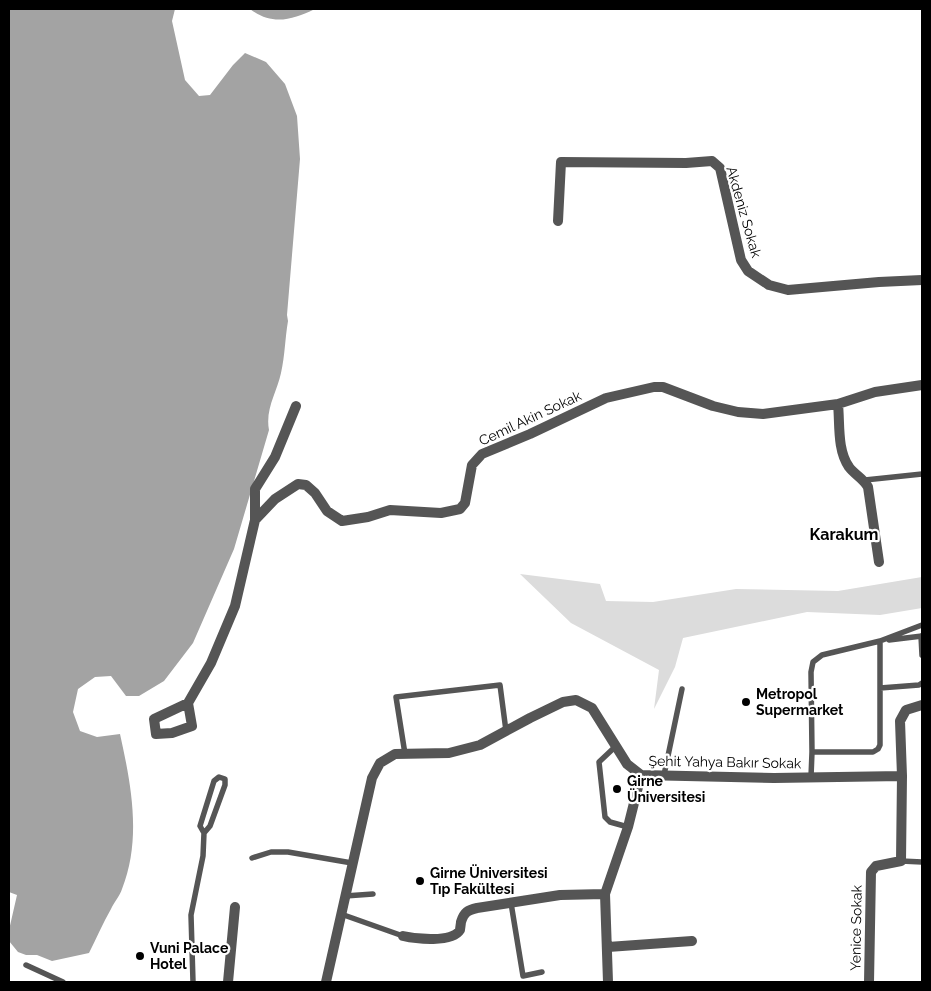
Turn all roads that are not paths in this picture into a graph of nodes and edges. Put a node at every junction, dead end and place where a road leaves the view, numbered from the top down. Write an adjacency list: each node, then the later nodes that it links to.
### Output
1 (558, 220): 2 (street, Akdeniz Sokak)
2 (922, 280)
3 (922, 385): 4 (street, Cemil Akin Sokak)
4 (838, 404): 7 (street); 8 (street, Cemil Akin Sokak)
5 (296, 406): 8 (street)
6 (922, 474): 7 (lane)
7 (865, 480): 9 (street)
8 (255, 520): 17 (street, Cemil Akin Sokak)
9 (879, 562)
10 (922, 625): 12 (lane)
11 (922, 636): 12 (lane); 13 (lane)
12 (880, 641): 15 (lane); 21 (lane)
13 (922, 655)
14 (922, 683): 15 (lane)
15 (880, 688): 21 (lane)
16 (682, 689): 24 (lane)
17 (188, 704)
18 (922, 705): 25 (street)
19 (506, 731): 20 (street, Şehit Yahya Bakır Sokak); 22 (street, Şehit Yahya Bakır Sokak); 22 (lane)
20 (616, 746): 23 (street, Şehit Yahya Bakır Sokak); 27 (lane)
21 (812, 752): 26 (lane)
22 (405, 754): 32 (street, Şehit Yahya Bakır Sokak)
23 (640, 775): 24 (street, Şehit Yahya Bakır Sokak); 27 (street)
24 (664, 775): 26 (street, Şehit Yahya Bakır Sokak)
25 (902, 776): 26 (street, Şehit Yahya Bakır Sokak); 30 (street)
26 (811, 777)
27 (628, 827): 34 (street)
28 (204, 833): 28 (lane); 45 (lane)
29 (252, 858): 32 (lane)
30 (901, 861): 31 (lane); 49 (street, Yenice Sokak)
31 (922, 862)
32 (352, 863): 35 (street, Şehit Yahya Bakır Sokak)
33 (373, 894): 35 (lane)
34 (605, 894): 36 (street); 41 (street)
35 (345, 896): 38 (street, Şehit Yahya Bakır Sokak)
36 (511, 903): 39 (street); 43 (lane)
37 (235, 907): 46 (street)
38 (341, 914): 39 (lane); 47 (street, Şehit Yahya Bakır Sokak)
39 (403, 936)
40 (692, 941): 41 (street)
41 (608, 947): 48 (street)
42 (26, 965): 44 (lane)
43 (542, 972)
44 (62, 982)
45 (193, 982)
46 (228, 982)
47 (326, 982)
48 (608, 982)
49 (869, 982)

